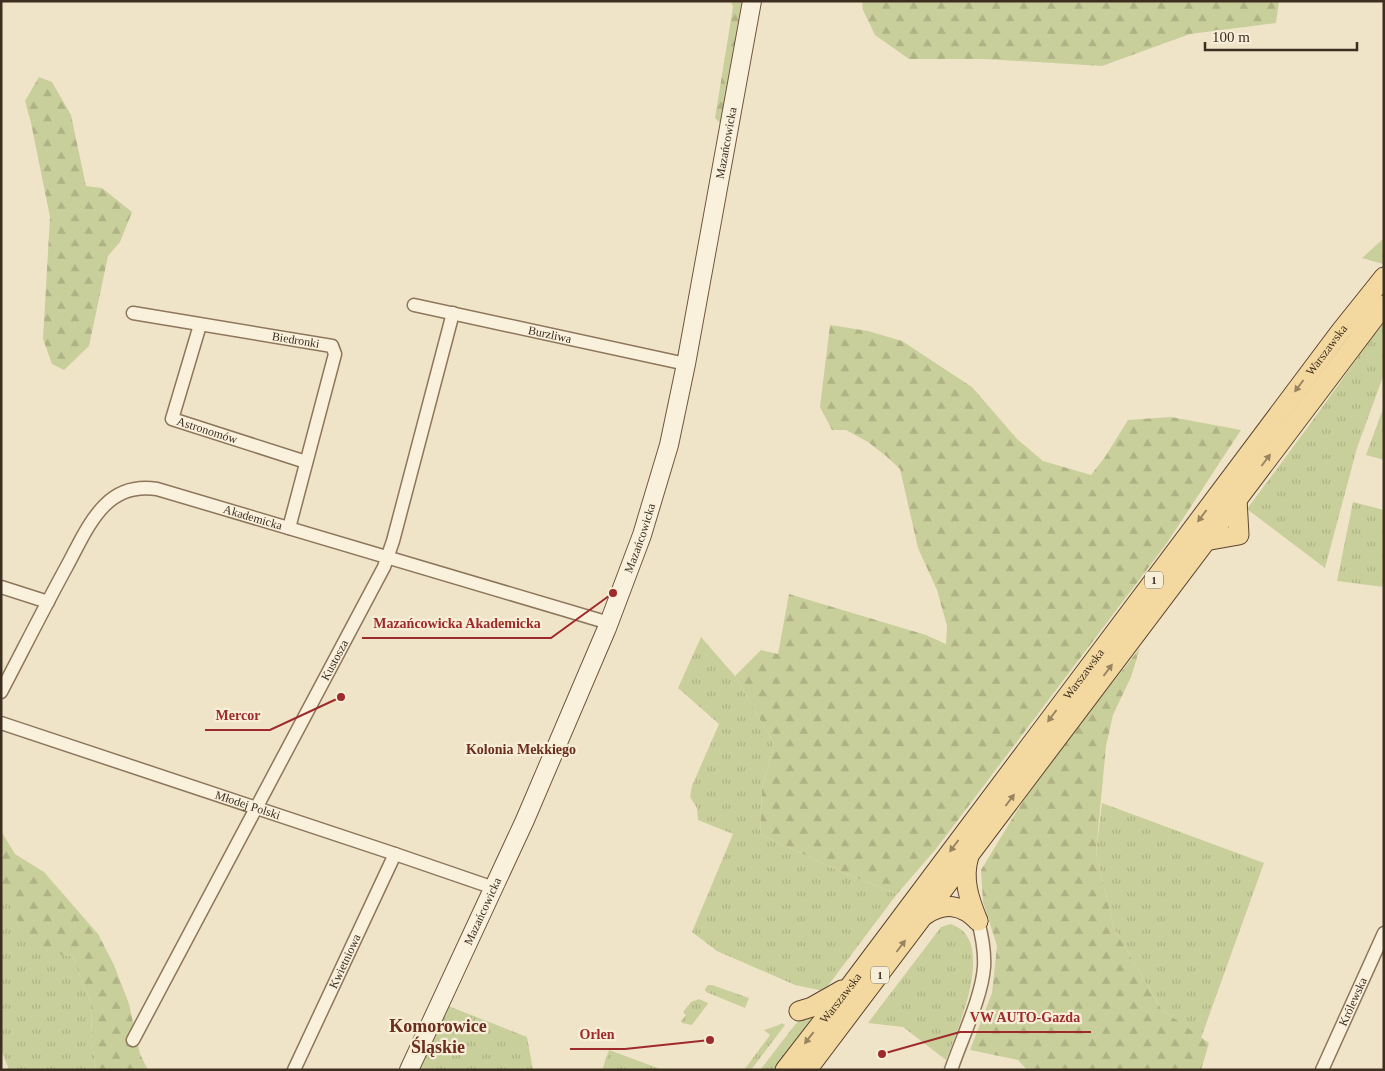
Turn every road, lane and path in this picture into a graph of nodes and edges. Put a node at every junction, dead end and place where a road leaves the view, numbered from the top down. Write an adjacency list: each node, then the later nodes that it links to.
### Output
1 (752, 1): 8 (street, Mazańcowicka)
2 (1384, 278): 24 (main road, Warszawska / 1, one-way to 24)
3 (1384, 305): 18 (main road, Warszawska / 1, one-way to 3)
4 (414, 306): 6 (street, Burzliwa)
5 (133, 313): 7 (street, Biedronki)
6 (453, 313): 8 (street, Burzliwa); 11 (street, Kustosza)
7 (200, 325): 9 (street, Astronomów); 9 (street, Biedronki)
8 (686, 364): 14 (street, Mazańcowicka)
9 (306, 462): 10 (street, Biedronki)
10 (289, 528): 11 (street, Akademicka); 13 (street, Akademicka)
11 (388, 556): 14 (street, Akademicka); 17 (street, Kustosza)
12 (1, 587): 13 (street)
13 (48, 602): 15 (street, Akademicka)
14 (609, 623): 20 (street, Mazańcowicka)
15 (1, 692)
16 (1, 723): 17 (street, Młodej Polski)
17 (256, 808): 19 (street, Młodej Polski); 26 (street, Kustosza)
18 (971, 853): 21 (main road); 22 (main road, Warszawska / 1)
19 (395, 854): 20 (street, Młodej Polski); 27 (street, Kwietniowa)
20 (494, 888): 28 (street, Mazańcowicka)
21 (978, 921): 22 (main road); 31 (street)
22 (919, 922): 30 (main road, Warszawska / 1, one-way to 22)
23 (1384, 933): 32 (street, Królewska)
24 (850, 986): 25 (main road); 29 (main road, Warszawska / 1, one-way to 29)
25 (799, 1011)
26 (133, 1040)
27 (294, 1070)
28 (409, 1070)
29 (785, 1070)
30 (807, 1070)
31 (951, 1070)
32 (1322, 1070)

